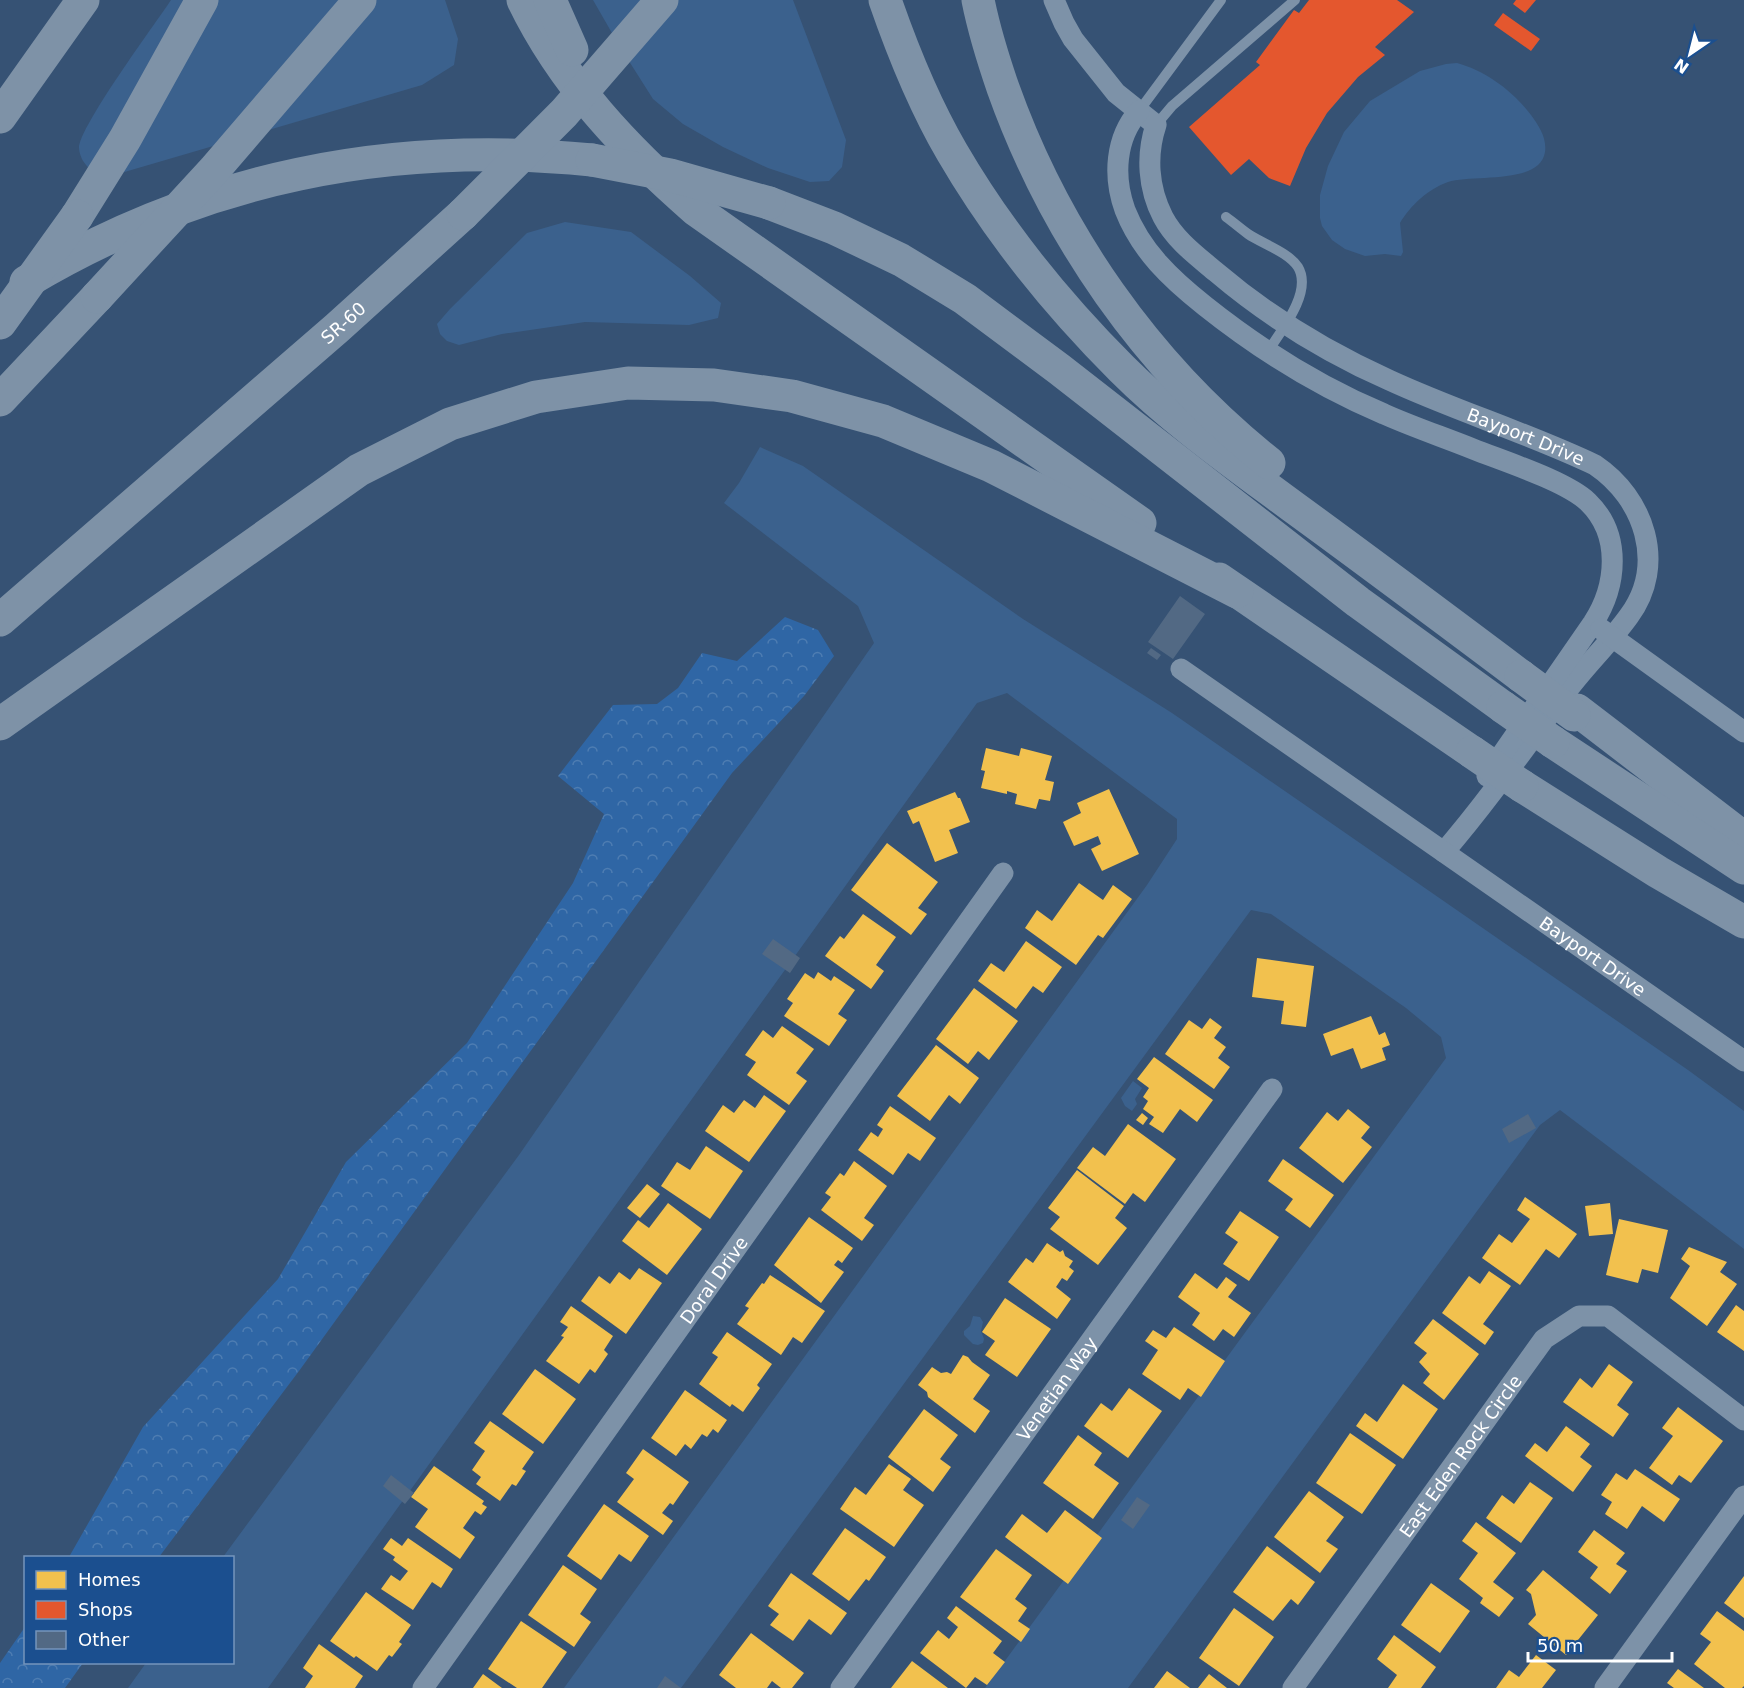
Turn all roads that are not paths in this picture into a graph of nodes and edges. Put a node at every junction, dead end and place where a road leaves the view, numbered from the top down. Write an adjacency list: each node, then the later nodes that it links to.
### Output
1 (83, 0): 13 (highway)
2 (202, 0): 18 (highway, bridge)
3 (360, 0): 21 (highway, bridge)
4 (523, 0): 15 (highway)
5 (550, 0): 15 (highway)
6 (662, 0): 23 (highway, SR-60 / SR-60, bridge)
7 (885, 0): 27 (highway)
8 (978, 0): 27 (highway)
9 (1054, 0): 12 (street)
10 (1221, 0): 12 (lane)
11 (1295, 0): 14 (lane)
12 (1138, 111): 14 (street); 20 (street, Bayport Drive)
13 (0, 117)
14 (1156, 124): 19 (street, Bayport Drive)
15 (624, 143): 22 (highway)
16 (1226, 217): 19 (lane)
17 (0, 299): 32 (highway, bridge)
18 (0, 323)
19 (1286, 325): 20 (lane); 25 (street, Bayport Drive)
20 (1268, 351): 24 (street, Bayport Drive)
21 (0, 400)
22 (1237, 592): 28 (highway); 34 (highway, bridge)
23 (0, 620)
24 (1593, 623): 25 (street); 31 (street, Bayport Drive)
25 (1612, 637): 29 (street); 31 (street, Bayport Drive)
26 (1181, 669): 31 (street)
27 (1524, 673): 30 (highway, bridge)
28 (0, 724)
29 (1744, 732)
30 (1744, 838)
31 (1444, 852): 35 (street, Bayport Drive)
32 (1744, 868)
33 (1003, 873): 39 (street, Doral Drive)
34 (1744, 922)
35 (1744, 1061)
36 (1272, 1089): 40 (street, Venetian Way)
37 (1744, 1420): 41 (street, East Eden Rock Circle)
38 (1744, 1496): 42 (street)
39 (423, 1688)
40 (841, 1688)
41 (1293, 1688)
42 (1605, 1688)

